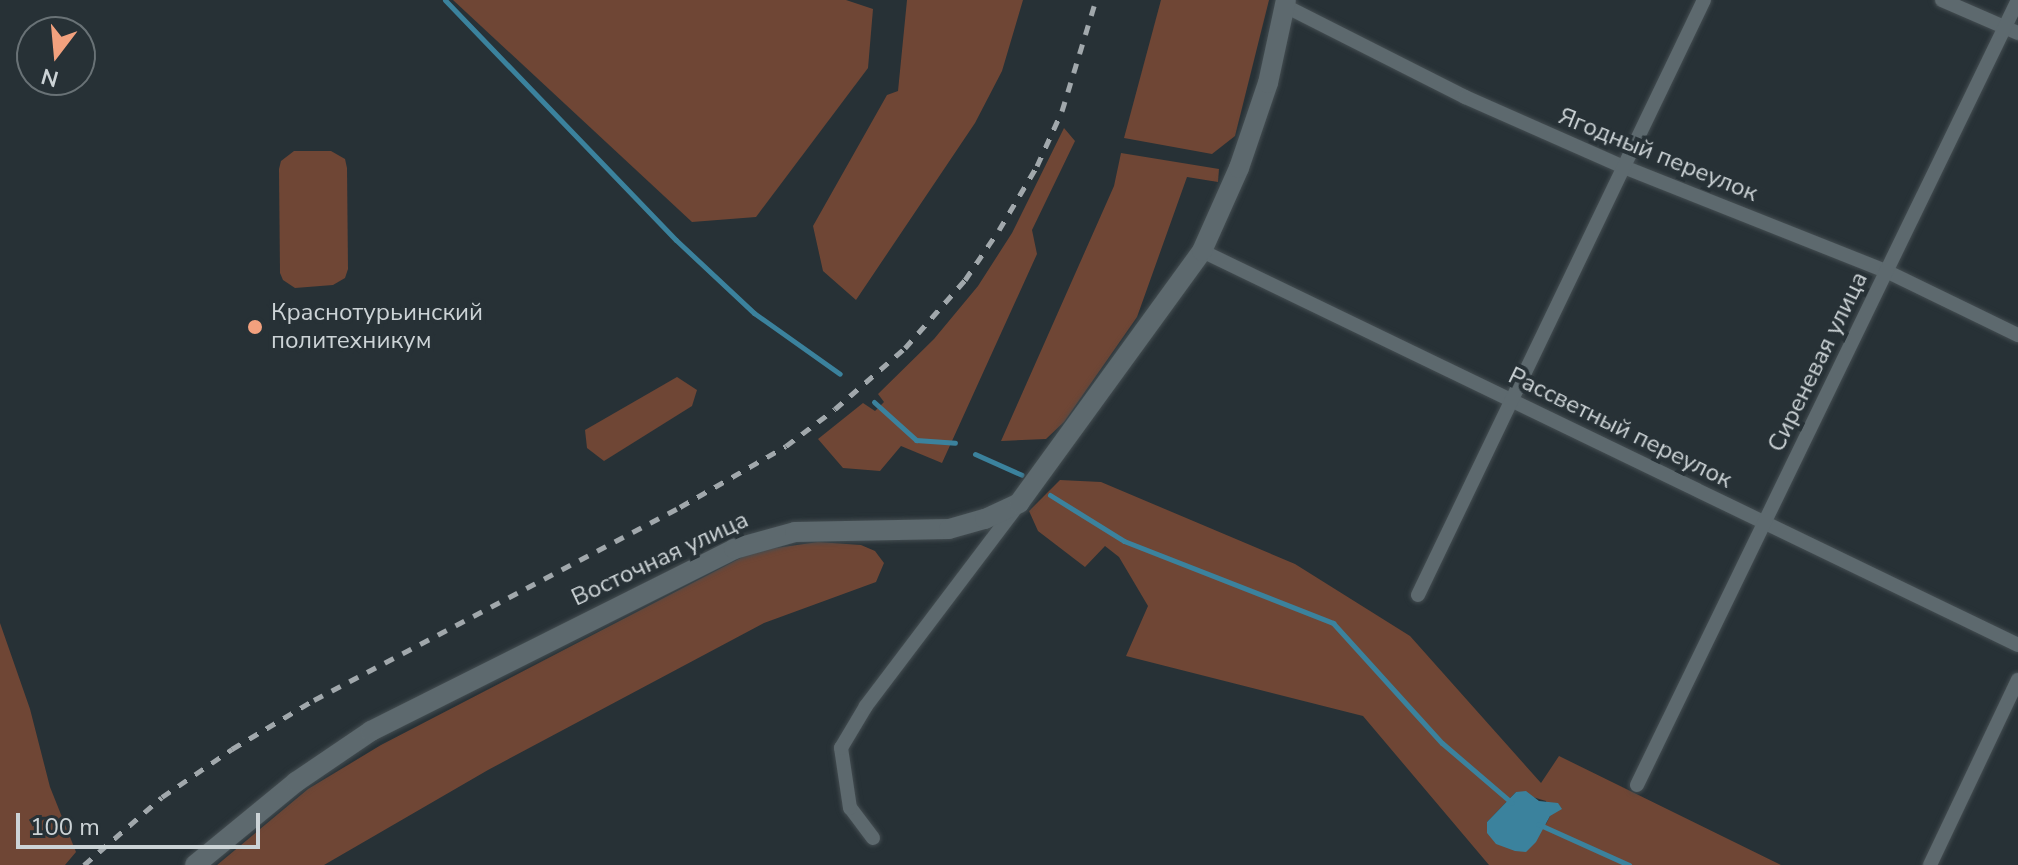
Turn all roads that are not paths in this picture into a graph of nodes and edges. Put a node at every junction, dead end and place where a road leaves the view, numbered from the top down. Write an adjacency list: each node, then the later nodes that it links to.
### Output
1 (1704, 0): 6 (street)
2 (1942, 0): 5 (street)
3 (2018, 0): 5 (street, Сиреневая улица)
4 (1286, 3): 6 (street, Ягодный переулок); 7 (street, Восточная улица)
5 (2011, 30): 8 (street, Сиреневая улица)
6 (1624, 167): 8 (street, Ягодный переулок); 10 (street)
7 (1202, 251): 10 (street, Рассветный переулок); 11 (street, Восточная улица)
8 (1886, 271): 9 (street, Ягодный переулок); 12 (street, Сиреневая улица)
9 (2018, 335)
10 (1511, 400): 12 (street, Рассветный переулок); 13 (street)
11 (1019, 503): 17 (street); 18 (street, Восточная улица)
12 (1764, 522): 14 (street, Рассветный переулок); 16 (street, Сиреневая улица)
13 (1418, 595)
14 (2018, 645)
15 (2018, 680): 19 (street)
16 (1637, 785)
17 (873, 838)
18 (195, 865)
19 (1930, 865)

